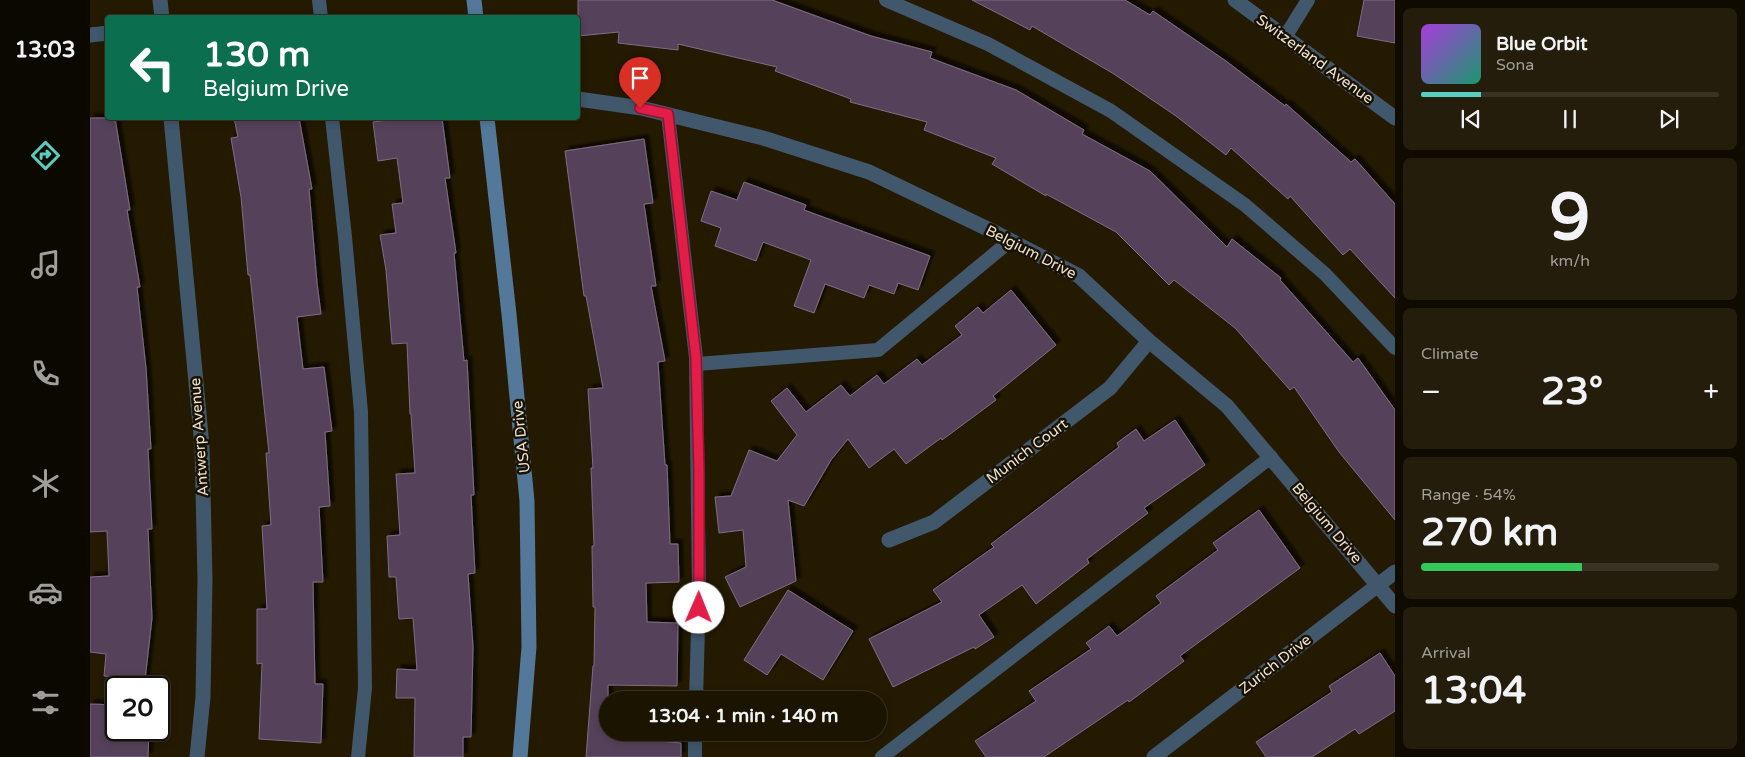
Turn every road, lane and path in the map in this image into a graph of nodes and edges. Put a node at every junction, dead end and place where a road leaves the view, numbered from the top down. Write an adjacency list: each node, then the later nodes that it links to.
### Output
1 (160, 0): 7 (street)
2 (319, 0): 8 (lane)
3 (474, 0): 9 (street)
4 (886, 0): 21 (lane)
5 (1235, 0): 12 (street, Switzerland Avenue)
6 (1308, 0): 12 (lane)
7 (162, 15)
8 (321, 15)
9 (476, 15)
10 (105, 33): 11 (street)
11 (90, 35)
12 (1286, 36): 15 (street, Switzerland Avenue)
13 (580, 99): 14 (street, Belgium Drive)
14 (668, 114): 19 (street, Belgium Drive); 22 (lane)
15 (1395, 118)
16 (171, 120): 30 (street, Antwerp Avenue)
17 (332, 120): 31 (lane)
18 (487, 120): 32 (street, USA Drive)
19 (1010, 241): 20 (street, Belgium Drive); 22 (lane)
20 (1149, 341): 23 (street, Belgium Drive); 24 (street, Munich Court)
21 (1395, 348)
22 (696, 364): 28 (lane)
23 (1271, 457): 26 (street, Belgium Drive); 34 (lane)
24 (889, 540)
25 (1395, 572): 26 (street, Zurich Drive)
26 (1379, 584): 27 (street, Belgium Drive); 35 (street, Zurich Drive)
27 (1395, 606)
28 (696, 691)
29 (695, 741): 33 (lane)
30 (197, 757)
31 (358, 757)
32 (520, 757)
33 (694, 757)
34 (882, 757)
35 (1154, 757)

